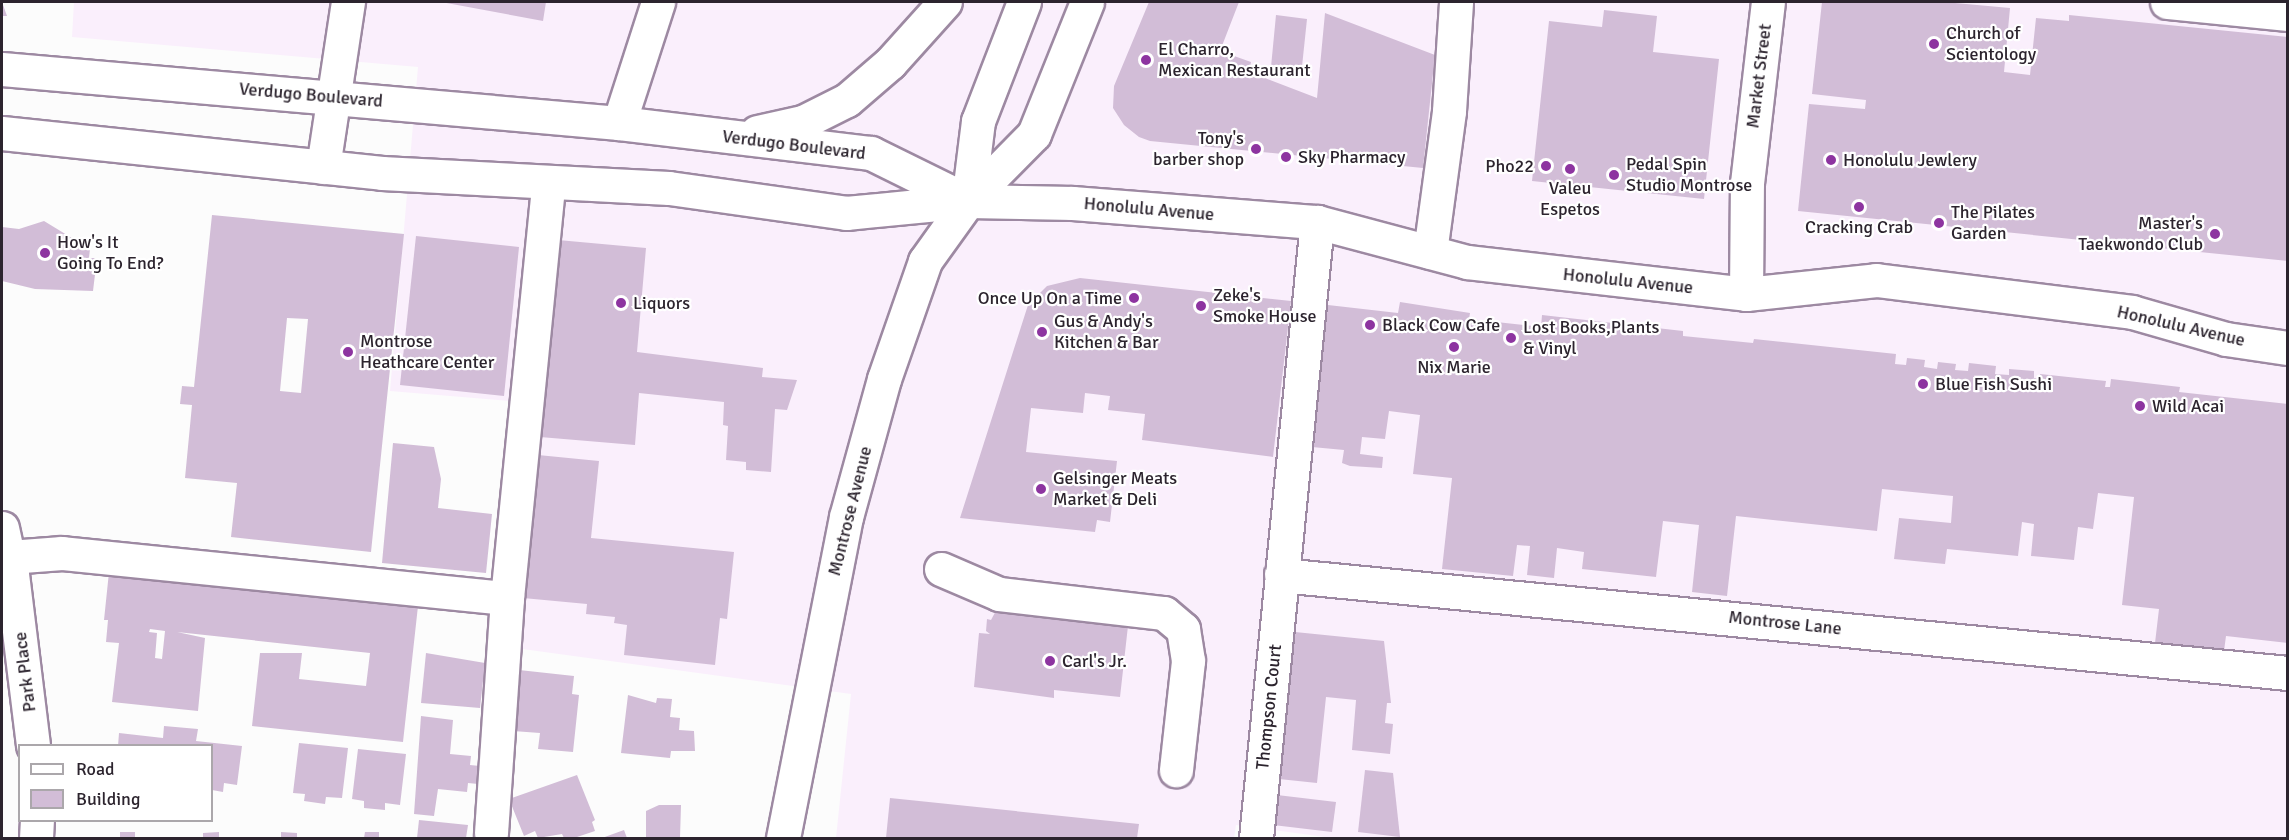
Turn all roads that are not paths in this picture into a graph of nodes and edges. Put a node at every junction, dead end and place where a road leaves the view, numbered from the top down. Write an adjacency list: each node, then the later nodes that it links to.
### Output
1 (348, 2): 11 (street)
2 (658, 2): 12 (street)
3 (945, 2): 14 (street)
4 (1023, 2): 17 (street)
5 (1087, 2): 17 (street, Montrose Avenue)
6 (1456, 2): 19 (street)
7 (1768, 2): 20 (street, Market Street)
8 (2167, 2): 9 (street)
9 (2288, 14)
10 (2, 69): 11 (street, Verdugo Boulevard)
11 (333, 97): 12 (street, Verdugo Boulevard); 15 (street)
12 (619, 123): 14 (street, Verdugo Boulevard)
13 (2, 133): 15 (street)
14 (732, 137): 17 (street, Verdugo Boulevard)
15 (323, 167): 16 (street)
16 (548, 184): 17 (street); 25 (street)
17 (968, 201): 18 (street, Honolulu Avenue); 32 (street, Montrose Avenue)
18 (1317, 222): 19 (street, Honolulu Avenue); 24 (street, Thompson Court)
19 (1431, 252): 20 (street, Honolulu Avenue)
20 (1746, 294): 21 (street, Honolulu Avenue)
21 (2288, 348)
22 (5, 542): 25 (street); 27 (street, Park Place)
23 (941, 568): 28 (street)
24 (1281, 575): 26 (street, Montrose Lane); 33 (street, Thompson Court)
25 (507, 598): 30 (street)
26 (2288, 673)
27 (33, 744)
28 (1176, 770)
29 (37, 822): 31 (street)
30 (490, 833)
31 (36, 838)
32 (783, 838)
33 (1256, 838)

